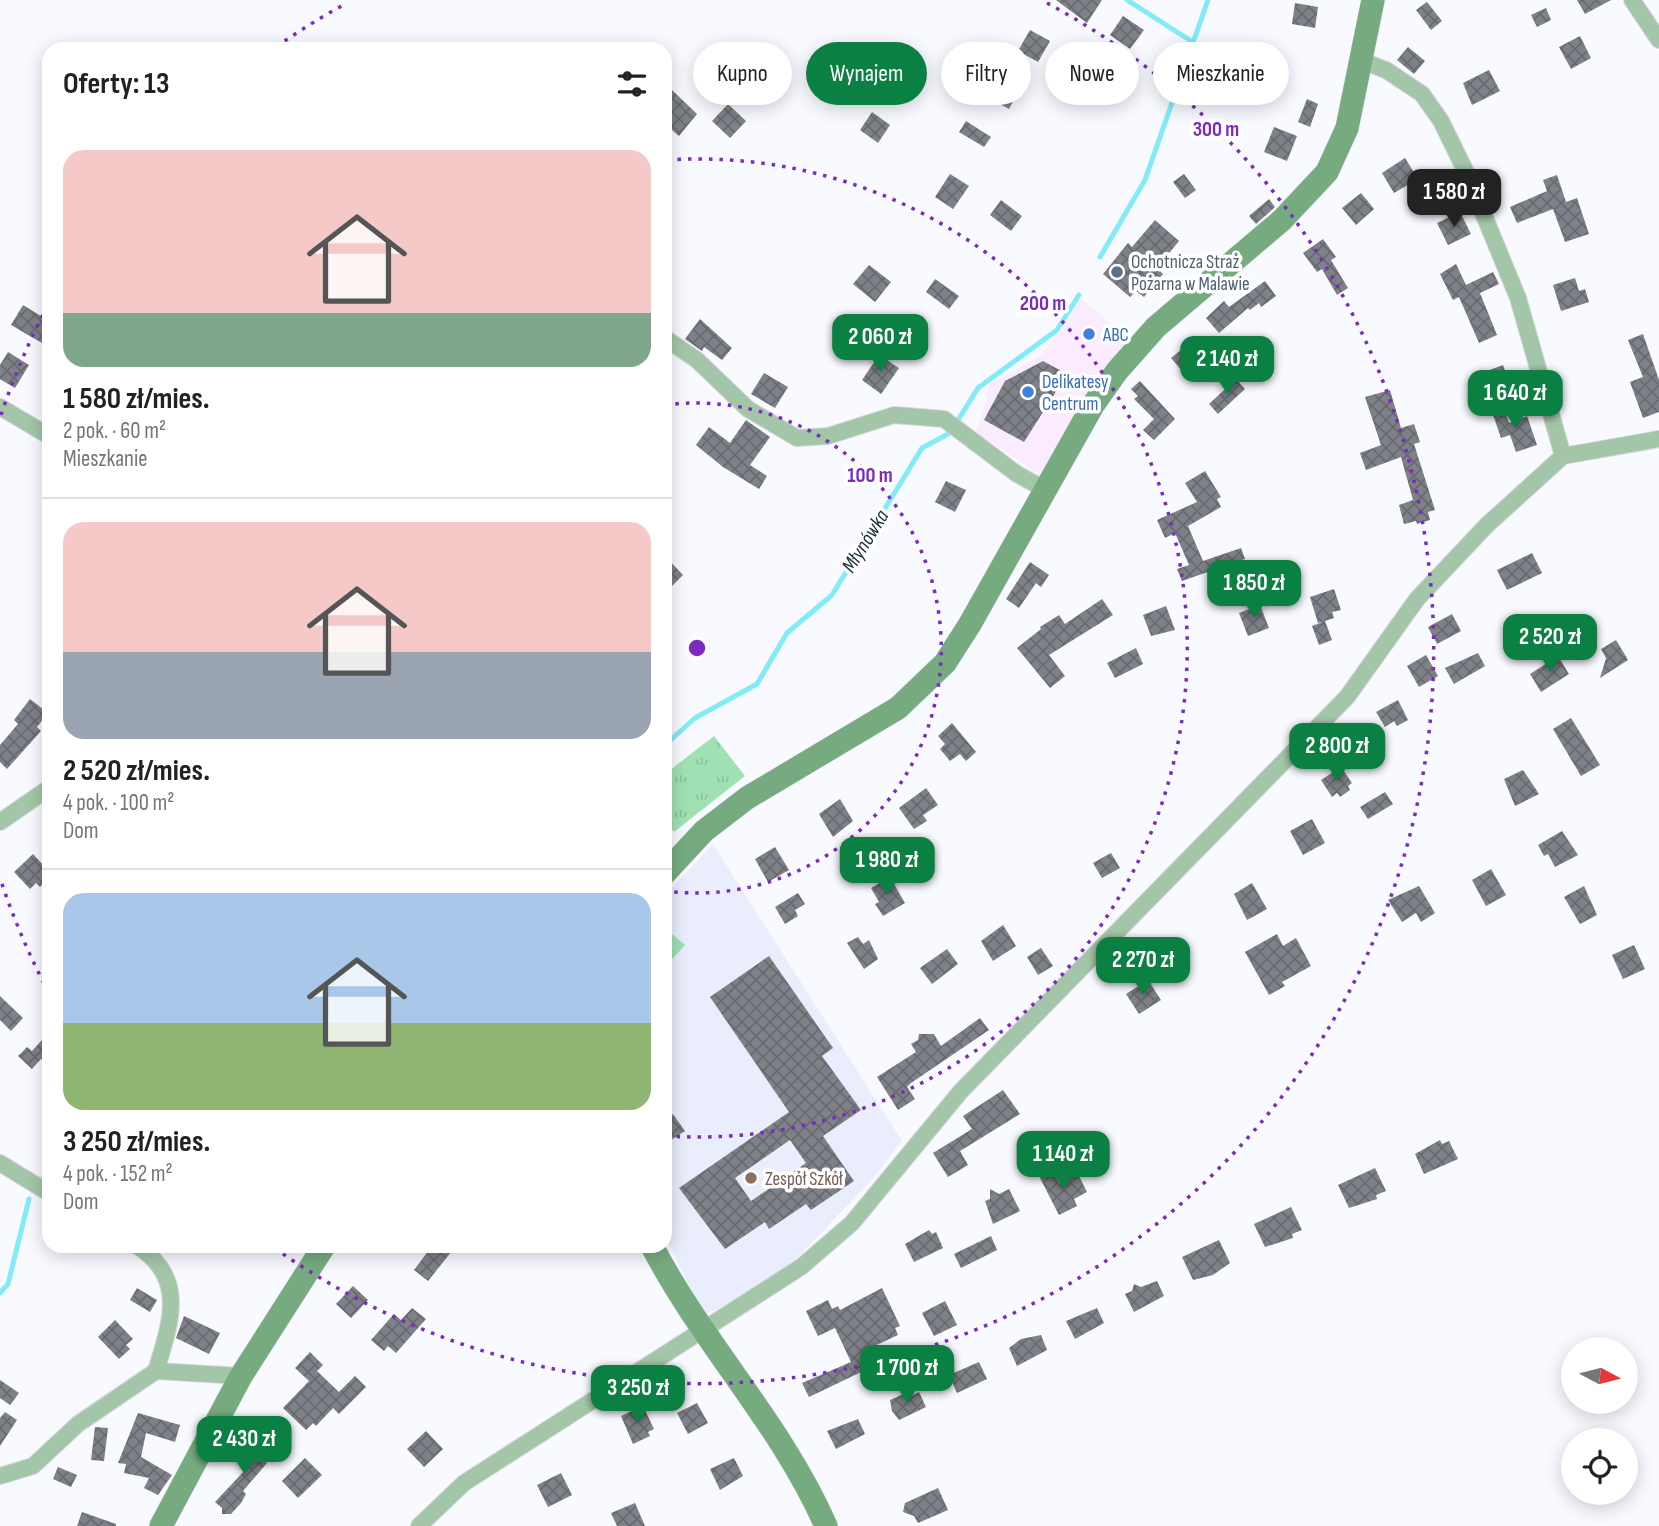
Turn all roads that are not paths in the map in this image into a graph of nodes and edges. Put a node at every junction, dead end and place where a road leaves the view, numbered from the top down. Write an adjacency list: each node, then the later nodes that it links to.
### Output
1 (1373, 0): 4 (street)
2 (1632, 0): 3 (street)
3 (1659, 40)
4 (1362, 61): 9 (street); 10 (street)
5 (672, 343): 10 (street)
6 (0, 407): 7 (street)
7 (42, 432)
8 (1659, 439): 9 (street)
9 (1563, 456): 19 (street)
10 (1046, 490): 13 (street)
11 (42, 793): 12 (street)
12 (0, 822)
13 (672, 865)
14 (0, 1163): 15 (street)
15 (42, 1189)
16 (148, 1253): 20 (street)
17 (320, 1253): 21 (street)
18 (656, 1253): 19 (street)
19 (702, 1329): 24 (street); 25 (street)
20 (156, 1371): 21 (street); 22 (street)
21 (241, 1376): 23 (street)
22 (0, 1476)
23 (161, 1526)
24 (419, 1526)
25 (826, 1526)

